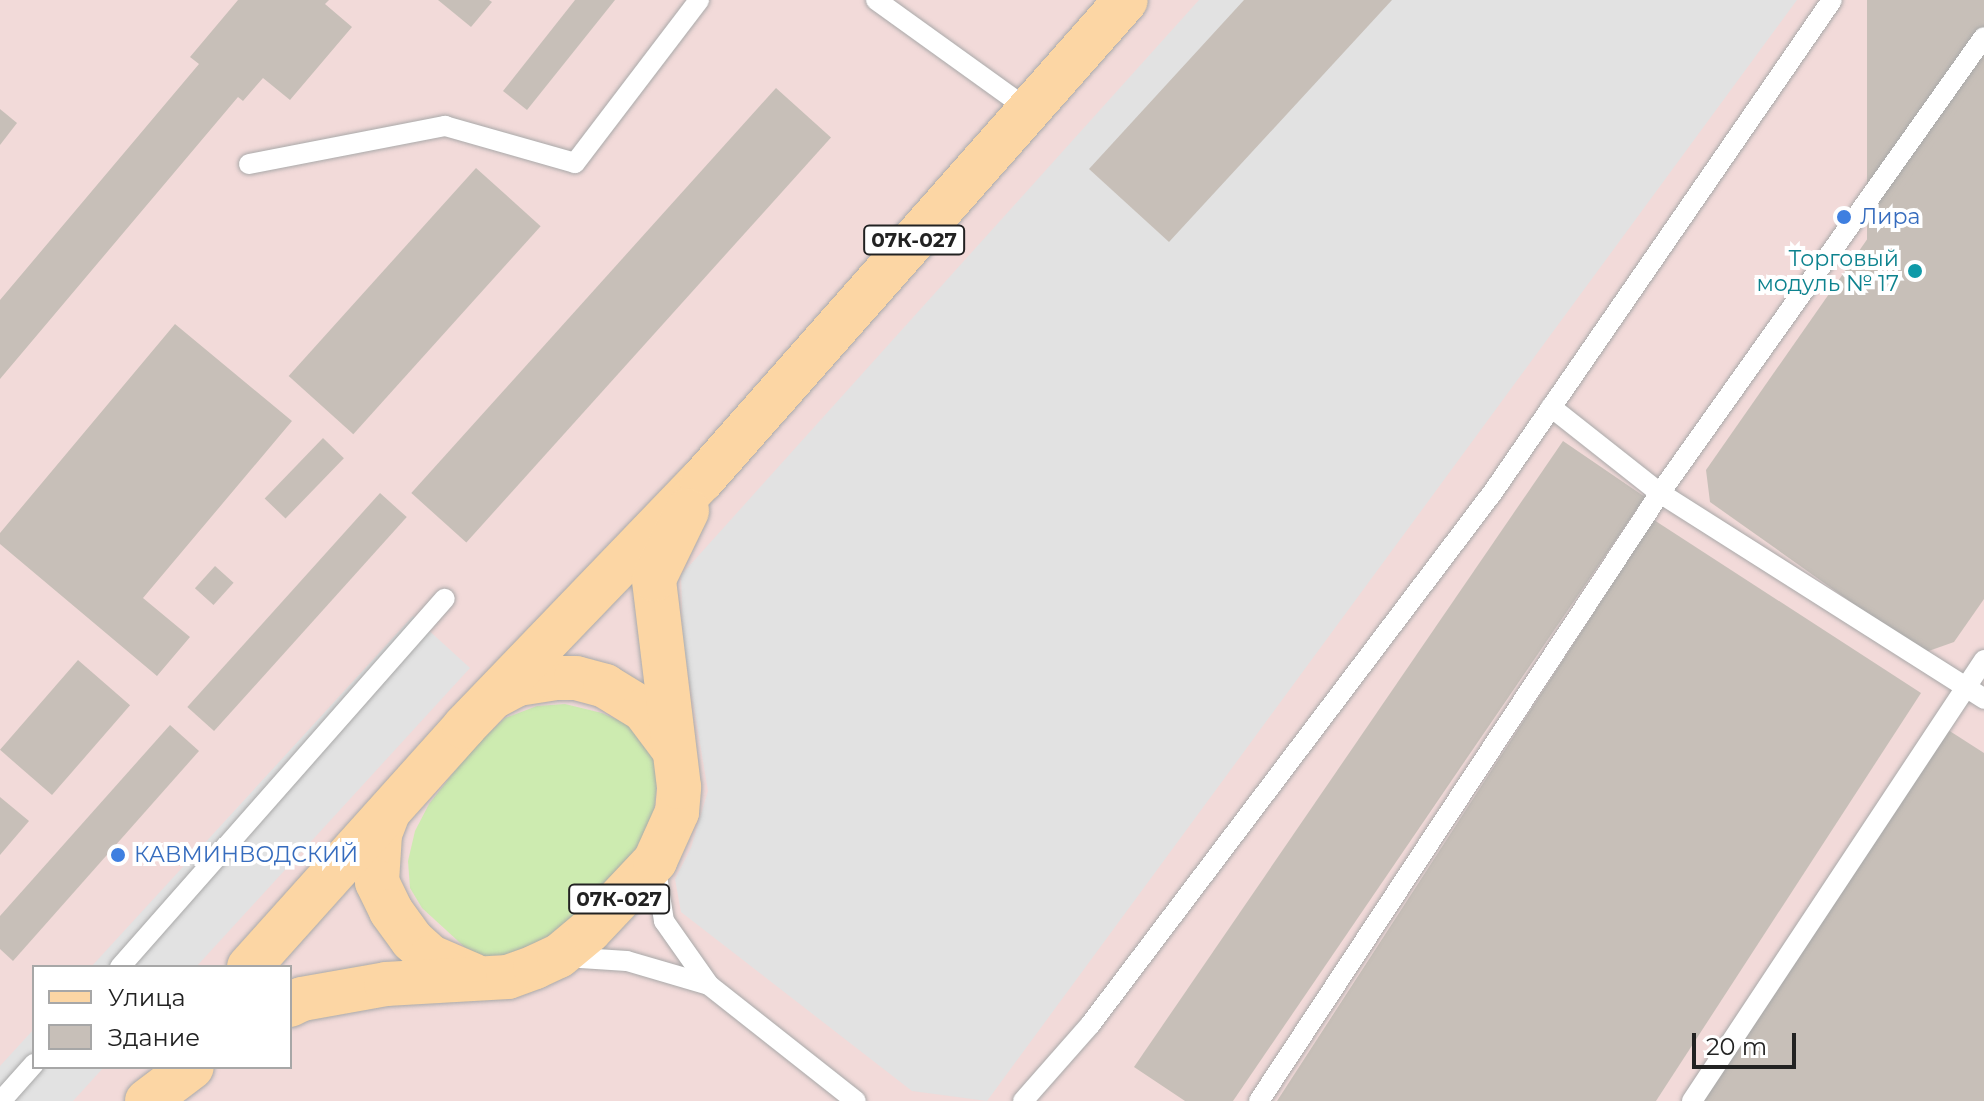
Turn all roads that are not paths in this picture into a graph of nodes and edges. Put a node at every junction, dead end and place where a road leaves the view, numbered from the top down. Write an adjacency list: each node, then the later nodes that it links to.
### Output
1 (699, 0): 7 (lane)
2 (876, 0): 6 (lane)
3 (1126, 0): 6 (main road, 07К-027)
4 (1832, 0): 8 (lane)
5 (1984, 37): 10 (lane)
6 (1029, 110): 9 (main road, 07К-027)
7 (249, 164)
8 (1551, 407): 10 (lane); 32 (lane)
9 (702, 480): 14 (main road, 07К-027); 16 (main road, 07К-027)
10 (1660, 493): 13 (lane); 33 (lane)
11 (445, 599): 20 (lane)
12 (1984, 660): 13 (lane)
13 (1967, 686): 15 (lane); 34 (lane)
14 (497, 695): 16 (main road); 17 (main road, 07К-027)
15 (1984, 699)
16 (675, 752): 18 (main road, 07К-027)
17 (389, 811): 21 (main road, 07К-027); 22 (main road)
18 (655, 861): 19 (main road, 07К-027); 23 (lane)
19 (559, 956): 22 (main road, 07К-027); 23 (lane)
20 (122, 965)
21 (251, 965)
22 (480, 977): 24 (main road, 07К-027)
23 (709, 985): 31 (lane)
24 (292, 1004)
25 (32, 1066): 28 (lane)
26 (161, 1069): 29 (main road)
27 (189, 1069): 30 (main road)
28 (1, 1101)
29 (133, 1101)
30 (147, 1101)
31 (856, 1101)
32 (1023, 1101)
33 (1259, 1101)
34 (1692, 1101)

